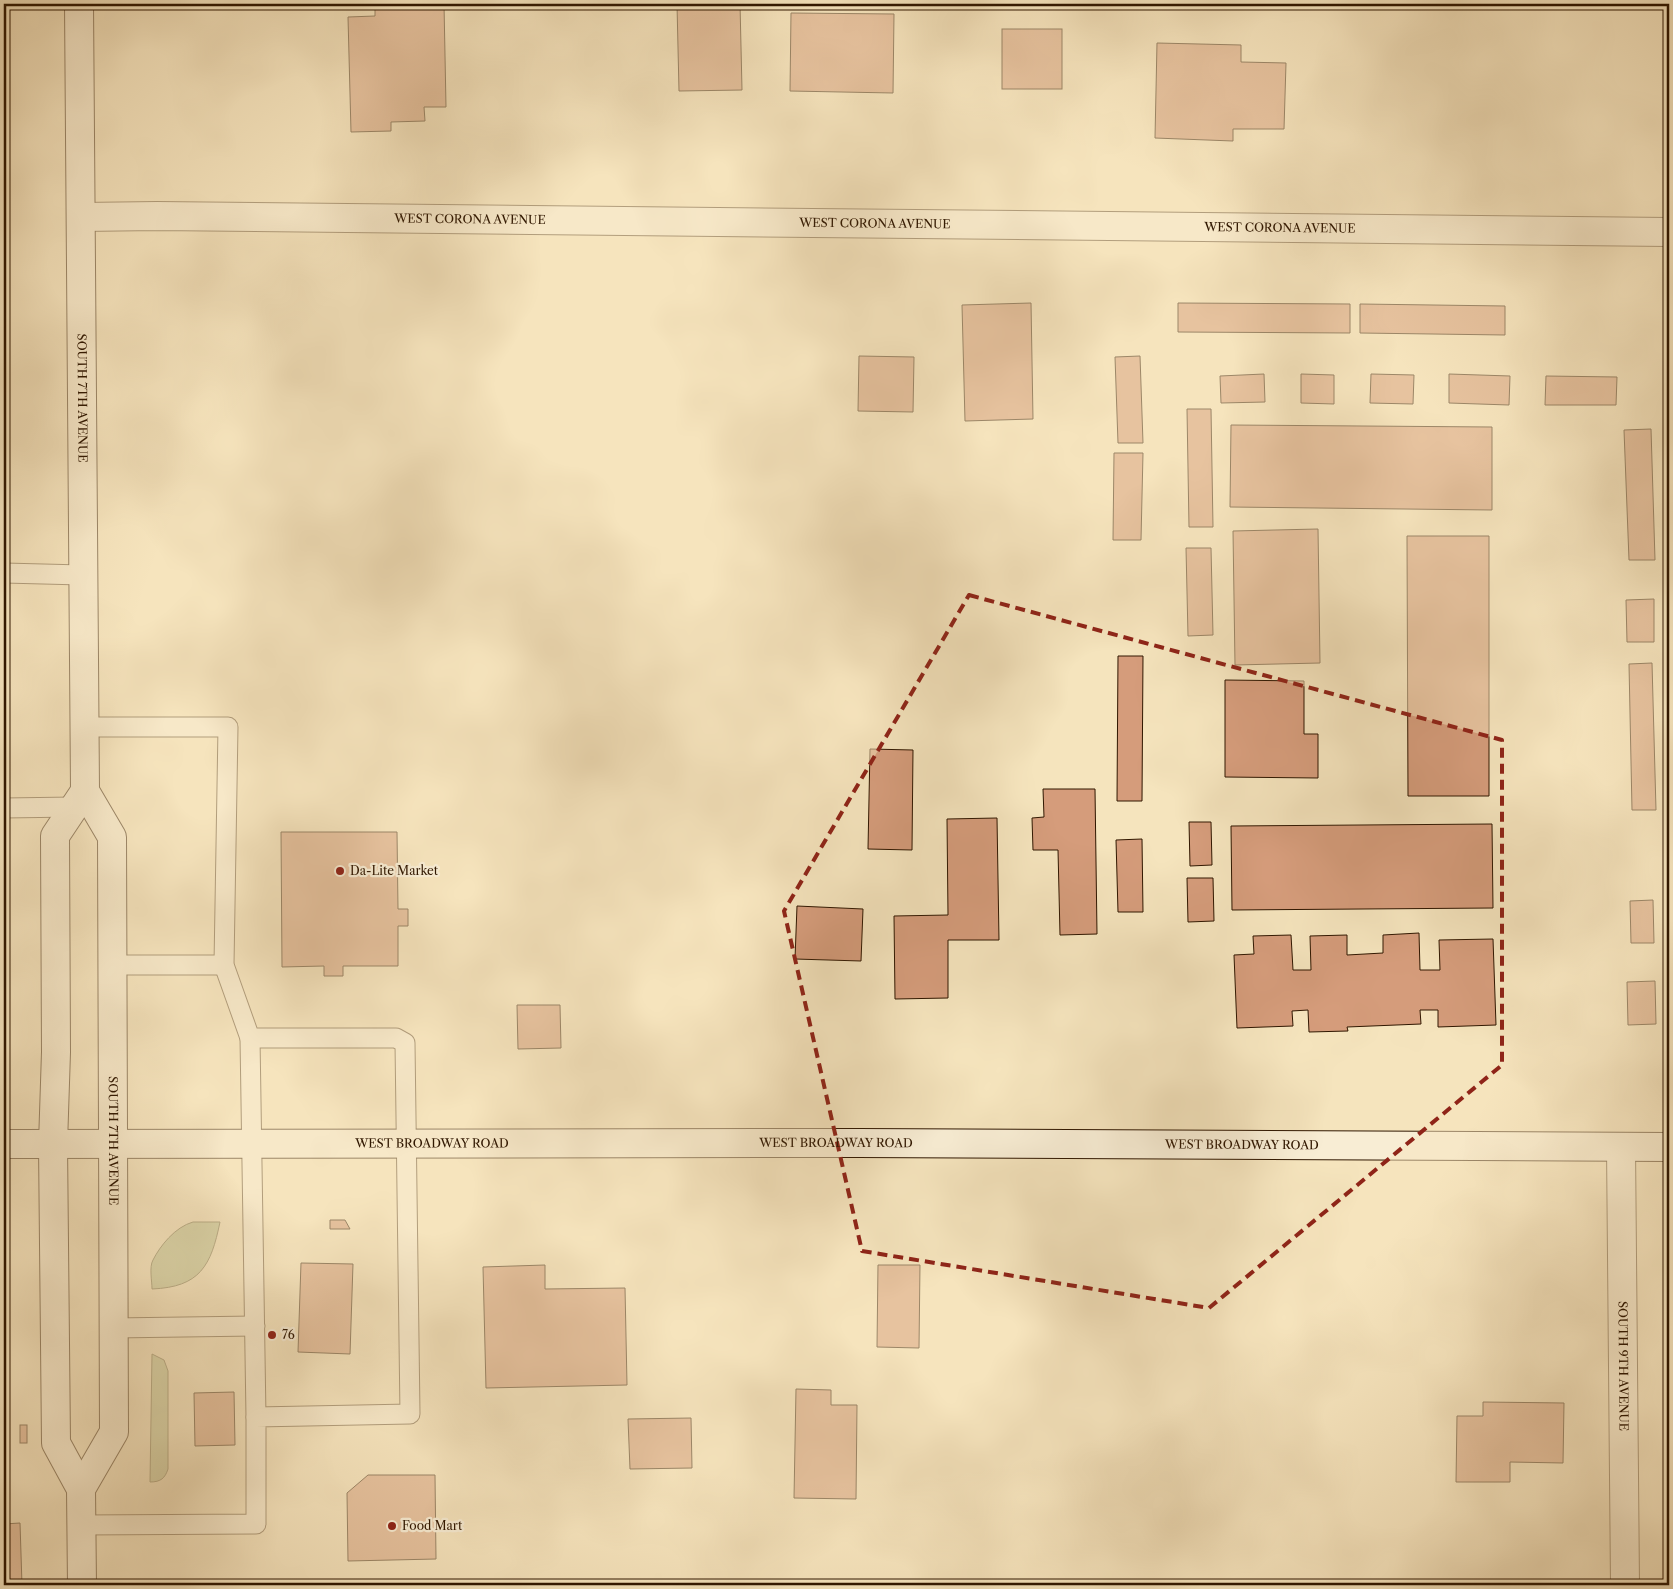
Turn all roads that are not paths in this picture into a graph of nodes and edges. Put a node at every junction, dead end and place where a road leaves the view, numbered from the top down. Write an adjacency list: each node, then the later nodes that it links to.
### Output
1 (79, 4): 2 (main road, SOUTH 7TH AVENUE)
2 (80, 217): 3 (main road, WEST CORONA AVENUE); 5 (main road, SOUTH 7TH AVENUE)
3 (1669, 232)
4 (4, 573): 5 (lane)
5 (82, 575): 6 (main road, SOUTH 7TH AVENUE)
6 (84, 727): 7 (main road, SOUTH 7TH AVENUE); 10 (lane)
7 (80, 799): 8 (lane); 9 (main road, SOUTH 7TH AVENUE); 13 (main road)
8 (4, 808)
9 (112, 964): 10 (lane); 14 (main road, SOUTH 7TH AVENUE)
10 (224, 965): 11 (lane)
11 (250, 1038): 15 (lane); 16 (lane)
12 (4, 1144): 13 (main road, WEST BROADWAY ROAD)
13 (53, 1144): 14 (main road, WEST BROADWAY ROAD); 22 (main road)
14 (112, 1144): 15 (main road, WEST BROADWAY ROAD); 20 (main road, SOUTH 7TH AVENUE)
15 (252, 1144): 16 (main road, WEST BROADWAY ROAD); 19 (lane)
16 (408, 1144): 17 (main road, WEST BROADWAY ROAD); 21 (lane)
17 (1621, 1147): 18 (main road, WEST BROADWAY ROAD); 25 (main road, SOUTH 9TH AVENUE)
18 (1669, 1147)
19 (255, 1326): 20 (lane); 21 (lane)
20 (114, 1328): 22 (main road, SOUTH 7TH AVENUE)
21 (256, 1417): 23 (lane)
22 (80, 1489): 23 (main road)
23 (81, 1525): 24 (main road)
24 (82, 1585)
25 (1625, 1585)

